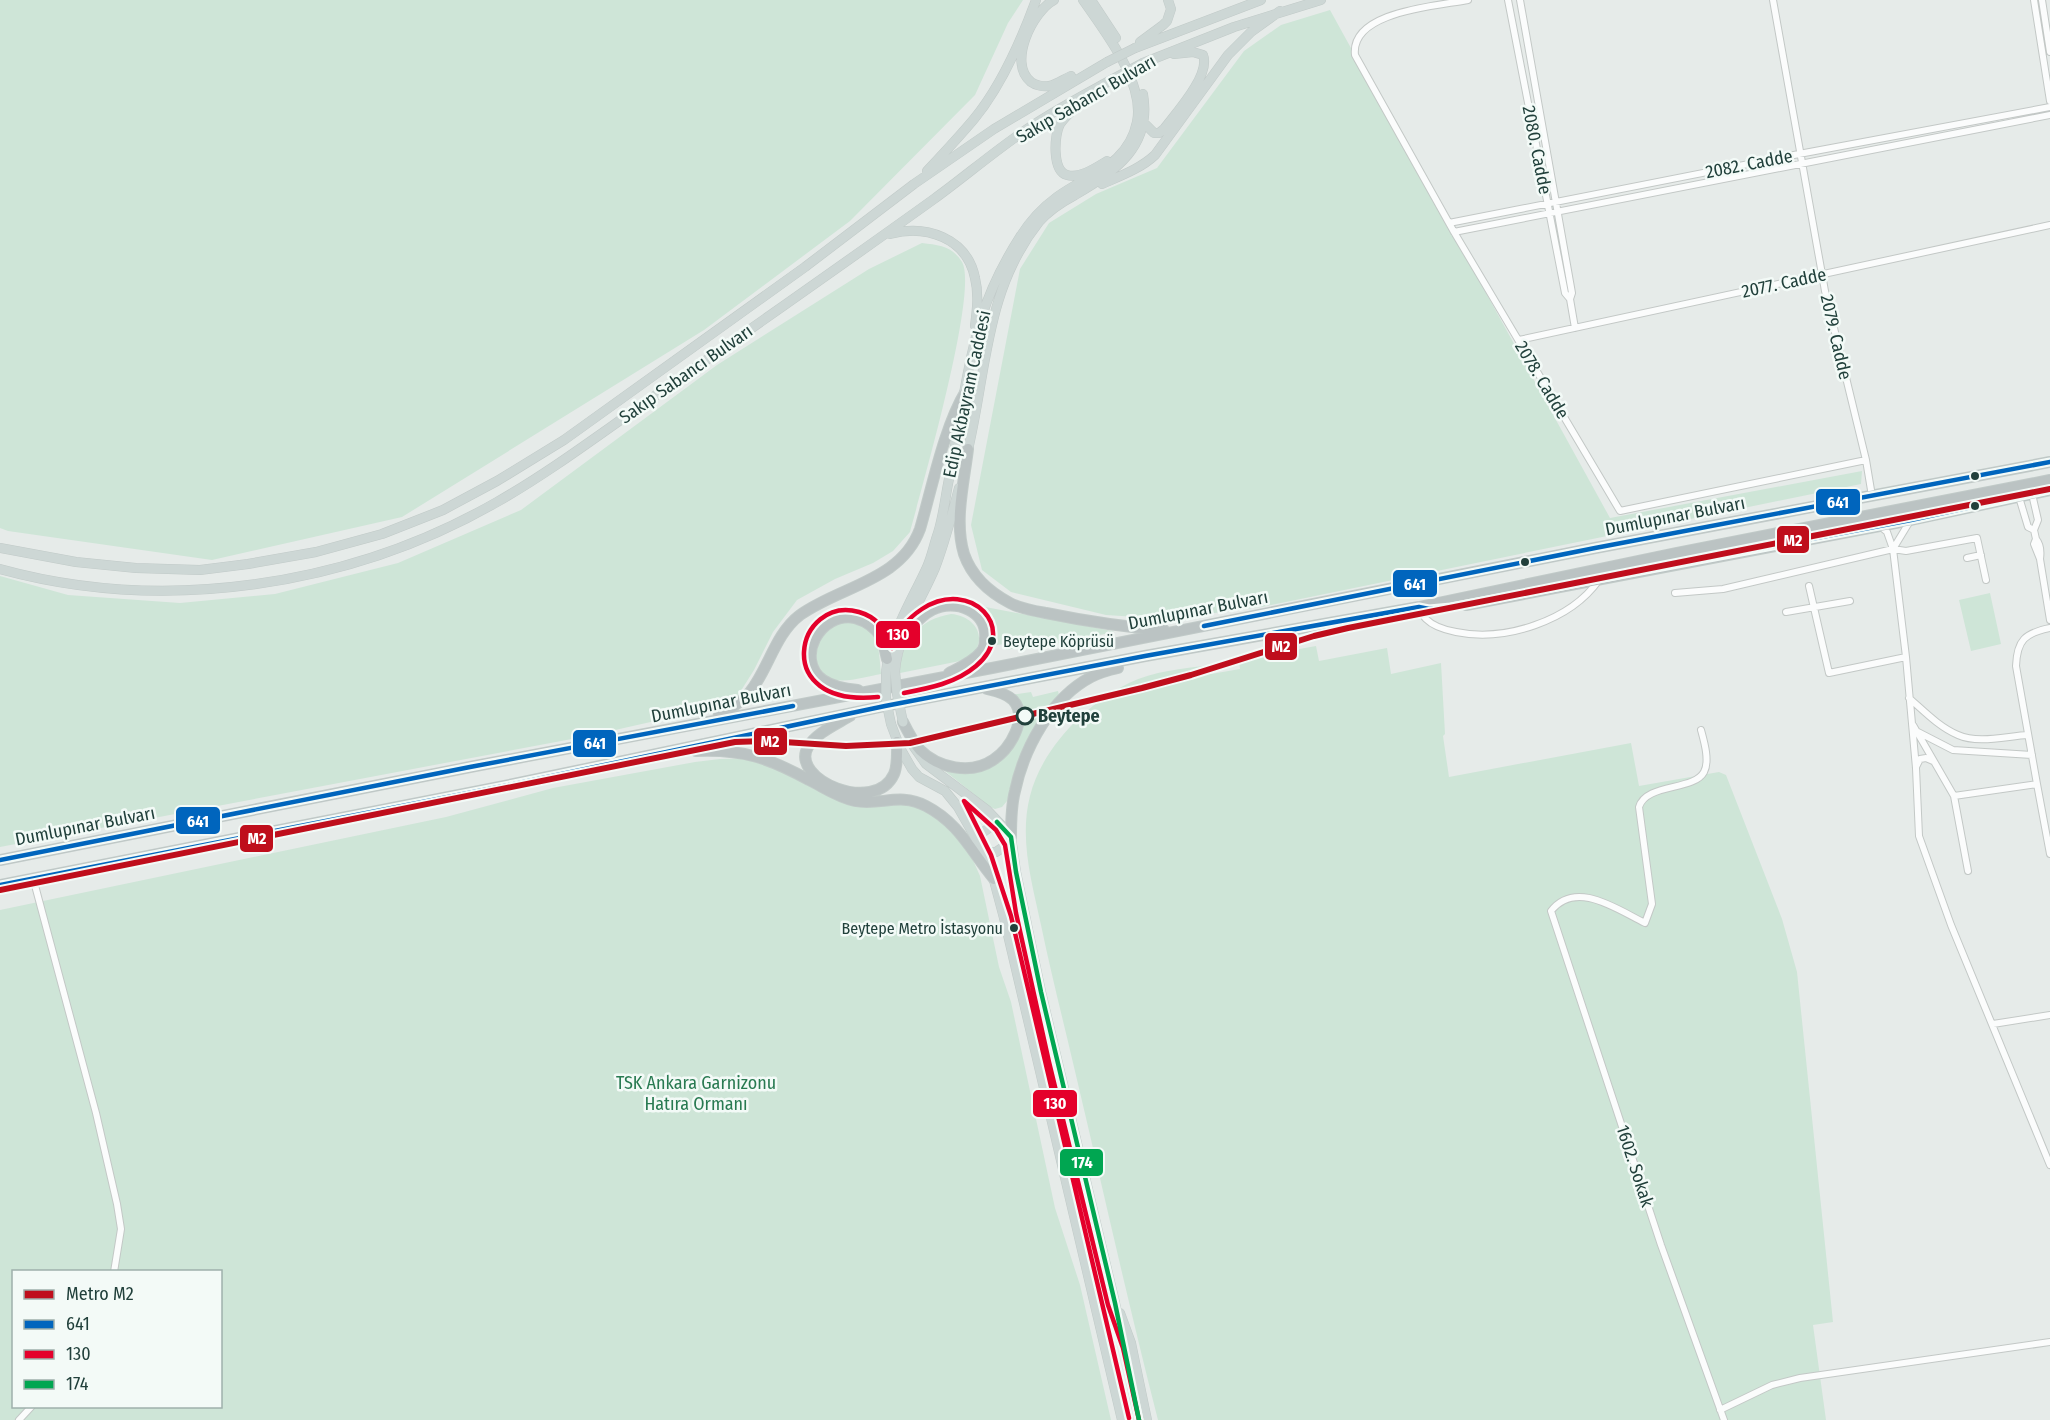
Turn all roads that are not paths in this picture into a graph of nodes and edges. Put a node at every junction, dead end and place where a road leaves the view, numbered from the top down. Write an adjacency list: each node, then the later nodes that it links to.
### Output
1 (1036, 0): 30 (main road)
2 (1054, 0): 21 (main road)
3 (1077, 0): 17 (main road)
4 (1083, 0): 17 (main road, Edip Akbayram Caddesi)
5 (1091, 0): 17 (main road, Edip Akbayram Caddesi)
6 (1098, 0): 17 (main road)
7 (1168, 0): 18 (main road)
8 (1261, 0): 18 (main road, Sakıp Sabancı Bulvarı)
9 (1321, 0): 16 (main road, Sakıp Sabancı Bulvarı)
10 (1468, 0): 36 (street, 2078. Cadde)
11 (1508, 0): 33 (street, 2080. Cadde)
12 (1520, 0): 32 (street, 2080. Cadde)
13 (1773, 0): 28 (street, 2079. Cadde)
14 (2034, 0): 23 (street)
15 (2042, 0): 19 (street)
16 (1280, 11): 20 (main road, Sakıp Sabancı Bulvarı); 31 (main road)
17 (1117, 46): 26 (main road, Edip Akbayram Caddesi); 27 (main road, Edip Akbayram Caddesi)
18 (1135, 48): 21 (main road, Sakıp Sabancı Bulvarı, bridge)
19 (2050, 52)
20 (1147, 62): 22 (main road, Sakıp Sabancı Bulvarı, bridge); 26 (main road)
21 (1103, 64): 30 (main road, Sakıp Sabancı Bulvarı)
22 (1095, 89): 27 (main road); 39 (main road, Sakıp Sabancı Bulvarı)
23 (2050, 101)
24 (2050, 107): 28 (street, 2082. Cadde)
25 (2050, 115): 29 (street, 2082. Cadde)
26 (1144, 123): 31 (main road, Edip Akbayram Caddesi)
27 (1124, 150): 44 (main road, Edip Akbayram Caddesi)
28 (1799, 154): 29 (street, 2079. Cadde); 32 (street, 2082. Cadde)
29 (1801, 163): 34 (street, 2082. Cadde); 40 (street, 2079. Cadde)
30 (914, 184): 57 (main road, Sakıp Sabancı Bulvarı)
31 (1077, 194): 46 (main road, Edip Akbayram Caddesi)
32 (1556, 202): 33 (street, 2082. Cadde); 34 (street, 2080. Cadde)
33 (1547, 204): 35 (street, 2080. Cadde); 36 (street, 2082. Cadde)
34 (1558, 211): 35 (street, 2082. Cadde); 41 (street, 2080. Cadde)
35 (1549, 213): 38 (street, 2082. Cadde); 41 (street, 2080. Cadde)
36 (1449, 223): 38 (street, 2078. Cadde)
37 (2050, 225): 40 (street, 2077. Cadde)
38 (1454, 232): 43 (street, 2078. Cadde)
39 (879, 238): 44 (main road); 61 (main road, Sakıp Sabancı Bulvarı)
40 (1822, 275): 42 (street, 2077. Cadde); 47 (street, 2079. Cadde)
41 (1570, 299): 42 (street, 2080. Cadde)
42 (1575, 328): 43 (street, 2077. Cadde)
43 (1519, 340): 47 (street, 2078. Cadde)
44 (973, 355): 45 (main road, Edip Akbayram Caddesi)
45 (966, 391): 76 (main road, Edip Akbayram Caddesi); 83 (highway)
46 (968, 449): 72 (highway); 73 (main road, Edip Akbayram Caddesi)
47 (1866, 460): 52 (street, 2079. Cadde)
48 (2050, 462): 52 (highway, Dumlupınar Bulvarı)
49 (2050, 480): 68 (highway, Dumlupınar Bulvarı)
50 (2050, 490): 51 (highway)
51 (2032, 495): 53 (highway); 56 (street)
52 (1872, 496): 72 (highway, Dumlupınar Bulvarı)
53 (2019, 497): 54 (highway); 56 (street)
54 (1911, 520): 55 (highway); 58 (street)
55 (1880, 526): 58 (street); 62 (highway)
56 (2034, 530): 70 (street)
57 (0, 548)
58 (1893, 549): 59 (street); 65 (street); 75 (street)
59 (1981, 555): 60 (street); 63 (street)
60 (1967, 558)
61 (0, 569)
62 (1600, 579): 68 (highway); 68 (street)
63 (1986, 580)
64 (1809, 586): 67 (street)
65 (1675, 593)
66 (1850, 601): 67 (street)
67 (1814, 607): 69 (street); 75 (street)
68 (1419, 608): 74 (highway, Dumlupınar Bulvarı)
69 (1786, 612)
70 (2050, 620)
71 (2050, 628): 88 (street)
72 (1177, 631): 78 (highway, Dumlupınar Bulvarı)
73 (904, 635): 77 (main road, Edip Akbayram Caddesi); 78 (highway)
74 (1145, 656): 79 (highway, Dumlupınar Bulvarı); 97 (highway)
75 (1906, 657): 81 (street)
76 (887, 659): 77 (main road, Edip Akbayram Caddesi); 80 (highway)
77 (891, 672): 84 (main road, bridge); 89 (main road, bridge)
78 (939, 678): 80 (highway, Dumlupınar Bulvarı)
79 (984, 688): 82 (highway, Dumlupınar Bulvarı); 84 (highway)
80 (874, 691): 83 (highway, Dumlupınar Bulvarı)
81 (1910, 698): 85 (street); 88 (street)
82 (856, 712): 89 (highway); 90 (highway, Dumlupınar Bulvarı)
83 (712, 721): 101 (highway, Dumlupınar Bulvarı)
84 (903, 722): 96 (main road)
85 (1912, 723): 87 (street); 93 (street)
86 (1701, 730): 113 (street, 1602. Sokak)
87 (1917, 732): 91 (street); 92 (street)
88 (2028, 735): 91 (street)
89 (897, 742): 98 (main road)
90 (666, 752): 103 (highway, Dumlupınar Bulvarı); 104 (highway)
91 (2032, 755): 94 (street)
92 (1933, 760): 93 (street); 95 (street)
93 (1916, 768): 107 (street)
94 (2037, 784): 95 (street); 100 (street)
95 (1954, 796): 102 (street)
96 (998, 822): 97 (main road); 98 (main road)
97 (1011, 840): 99 (main road); 110 (main road)
98 (977, 841): 99 (main road)
99 (982, 852): 104 (main road)
100 (2050, 854)
101 (0, 860)
102 (1968, 871)
103 (33, 878): 105 (highway, Dumlupınar Bulvarı); 109 (street)
104 (994, 879): 115 (main road)
105 (0, 885)
106 (2050, 1015): 107 (street)
107 (1993, 1024): 108 (street)
108 (2050, 1165)
109 (114, 1270)
110 (1115, 1303): 116 (main road); 117 (main road)
111 (2050, 1342): 113 (street)
112 (31, 1408): 114 (street)
113 (1720, 1410): 118 (street, 1602. Sokak)
114 (19, 1420)
115 (1122, 1420)
116 (1138, 1420)
117 (1147, 1420)
118 (1724, 1420)

